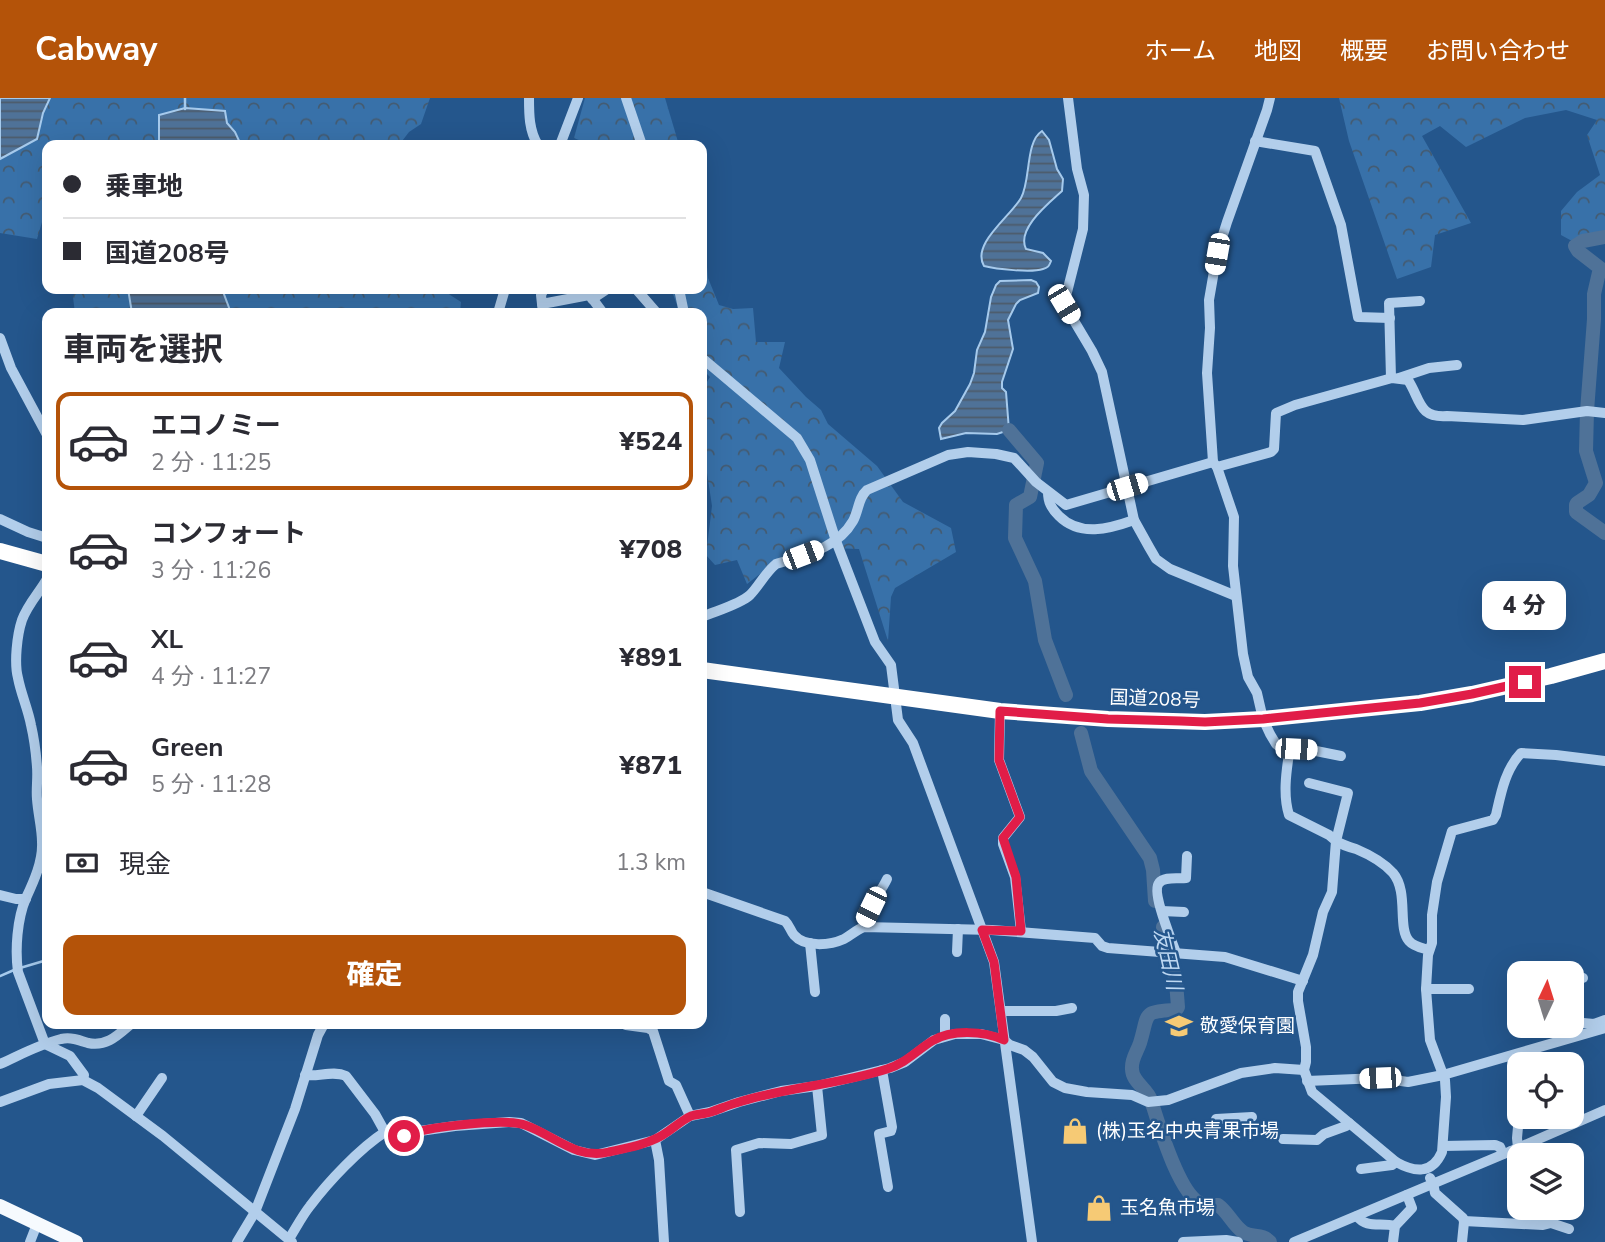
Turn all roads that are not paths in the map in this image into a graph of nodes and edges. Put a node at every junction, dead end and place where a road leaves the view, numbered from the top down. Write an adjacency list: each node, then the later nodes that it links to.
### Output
1 (529, 98): 6 (street)
2 (578, 98): 7 (street)
3 (626, 98): 8 (street)
4 (1068, 98): 23 (street)
5 (1269, 98): 9 (street)
6 (535, 140)
7 (562, 140)
8 (640, 140)
9 (1255, 141): 15 (street); 22 (street)
10 (589, 294): 13 (street)
11 (640, 294): 14 (street)
12 (1420, 301): 15 (street)
13 (546, 308)
14 (653, 308)
15 (1390, 318): 19 (street)
16 (0, 338): 21 (street)
17 (707, 362): 28 (street)
18 (1457, 365): 19 (street)
19 (1395, 378): 20 (street); 22 (street)
20 (1605, 413)
21 (42, 427)
22 (1215, 464): 23 (street); 32 (street)
23 (1127, 487): 24 (street); 26 (street)
24 (1048, 492): 26 (street); 28 (street)
25 (0, 519): 27 (street)
26 (1134, 520): 32 (street)
27 (42, 536)
28 (836, 541): 33 (street); 36 (street)
29 (0, 551): 30 (highway)
30 (42, 563)
31 (42, 587): 44 (street)
32 (1236, 596): 38 (street)
33 (707, 615)
34 (1605, 661): 38 (highway, 国道208号)
35 (707, 671): 36 (highway, 国道208号)
36 (896, 697): 37 (highway, 国道208号); 57 (street)
37 (1000, 711): 38 (highway, 国道208号); 58 (street)
38 (1263, 719): 39 (street)
39 (1281, 748): 40 (street); 45 (street)
40 (1340, 755)
41 (1605, 761): 60 (street)
42 (1308, 783): 45 (street)
43 (42, 841): 52 (street)
44 (42, 841)
45 (1335, 841): 60 (street); 63 (street)
46 (1187, 856): 49 (street)
47 (1166, 867): 49 (street)
48 (887, 879): 55 (street)
49 (1164, 879): 53 (street)
50 (707, 894): 59 (street)
51 (0, 895): 52 (street)
52 (26, 899): 78 (street)
53 (1162, 911): 54 (street); 62 (street)
54 (1184, 912)
55 (863, 927): 56 (street); 59 (street)
56 (958, 929): 57 (street); 61 (street)
57 (982, 930): 58 (street); 68 (street)
58 (1021, 931): 62 (street)
59 (810, 943): 66 (street)
60 (1429, 950): 64 (street)
61 (957, 953)
62 (1171, 953): 63 (street)
63 (1303, 981): 83 (street)
64 (1426, 989): 65 (street); 82 (street)
65 (1469, 989)
66 (815, 992)
67 (1072, 1008): 68 (street)
68 (1001, 1011): 77 (street)
69 (945, 1019): 76 (street)
70 (1605, 1020): 71 (street)
71 (1584, 1023)
72 (1605, 1028): 82 (street)
73 (125, 1029): 78 (street)
74 (321, 1029): 81 (street)
75 (650, 1029): 90 (street)
76 (945, 1036): 77 (street); 80 (street)
77 (1004, 1040): 83 (street); 121 (street)
78 (45, 1044): 79 (street); 85 (street)
79 (0, 1064)
80 (882, 1070): 86 (street); 105 (street)
81 (305, 1075): 94 (street); 108 (street)
82 (1443, 1075): 83 (street); 98 (street)
83 (1306, 1076): 93 (street)
84 (162, 1078): 89 (street)
85 (83, 1080): 87 (street); 89 (street)
86 (817, 1086): 90 (street); 109 (street)
87 (0, 1102)
88 (1605, 1110): 97 (street)
89 (136, 1116): 108 (street)
90 (690, 1116): 96 (street)
91 (1252, 1117): 92 (street)
92 (1216, 1119)
93 (1349, 1123): 95 (street); 101 (street)
94 (385, 1132): 96 (street); 115 (street)
95 (1283, 1139)
96 (654, 1140): 120 (street)
97 (1529, 1143)
98 (1443, 1146): 99 (street); 103 (street)
99 (1507, 1150)
100 (1507, 1153): 104 (street)
101 (1396, 1162): 102 (street); 103 (street)
102 (1361, 1169)
103 (1425, 1170): 104 (street)
104 (1433, 1183): 106 (street); 111 (street)
105 (888, 1187)
106 (1407, 1195): 110 (street); 113 (street)
107 (0, 1206): 112 (main road)
108 (255, 1212): 115 (street); 119 (street)
109 (740, 1212)
110 (1357, 1216): 113 (street); 124 (street)
111 (1464, 1221): 114 (street); 126 (street)
112 (37, 1224): 117 (street); 118 (main road)
113 (1395, 1226): 125 (street)
114 (1569, 1229)
115 (291, 1241)
116 (1216, 1241): 122 (street); 123 (street)
117 (30, 1242)
118 (76, 1242)
119 (237, 1242)
120 (664, 1242)
121 (1032, 1242)
122 (1183, 1242)
123 (1238, 1242)
124 (1294, 1242)
125 (1393, 1242)
126 (1462, 1242)

